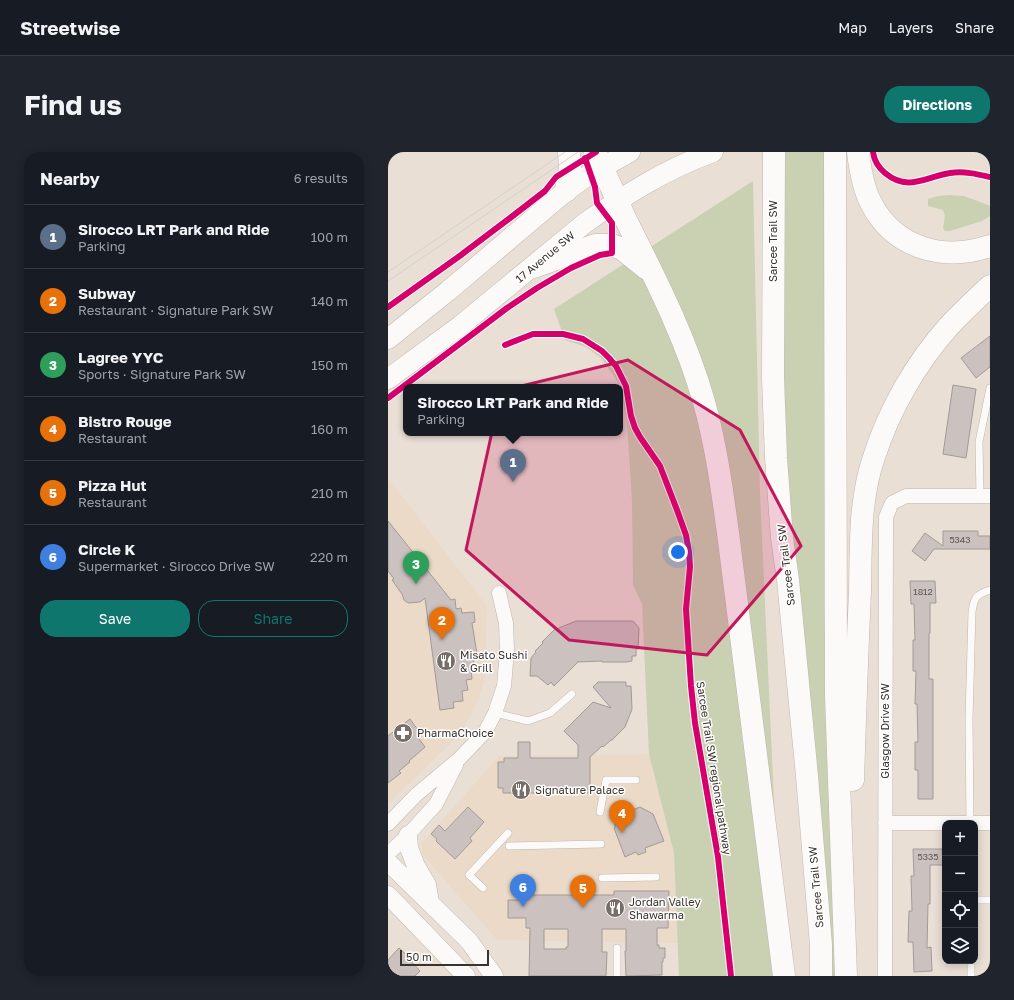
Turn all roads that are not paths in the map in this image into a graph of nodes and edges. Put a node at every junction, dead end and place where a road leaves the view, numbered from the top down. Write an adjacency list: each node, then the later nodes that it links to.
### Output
1 (569, 152): 8 (highway)
2 (630, 152): 7 (main road)
3 (713, 152): 9 (main road, 17 Avenue SW)
4 (774, 152): 51 (highway, Sarcee Trail SW)
5 (835, 152): 25 (highway)
6 (858, 152): 10 (highway)
7 (599, 159): 8 (main road); 9 (highway)
8 (566, 191): 14 (main road)
9 (618, 201): 11 (main road, 17 Avenue SW); 12 (highway)
10 (990, 246)
11 (534, 267): 12 (highway); 15 (main road, 17 Avenue SW)
12 (652, 274): 50 (highway)
13 (990, 286): 25 (highway)
14 (388, 339)
15 (388, 379)
16 (990, 388): 17 (lane)
17 (985, 496): 27 (street, Glasgow Drive SW)
18 (990, 590): 26 (lane)
19 (499, 593): 21 (street)
20 (572, 694): 21 (lane)
21 (495, 713): 22 (street)
22 (459, 759): 31 (street); 33 (street)
23 (636, 780): 24 (lane)
24 (600, 812)
25 (841, 815): 52 (highway)
26 (970, 820)
27 (885, 823): 28 (street); 53 (street, Glasgow Drive SW)
28 (942, 823)
29 (978, 823): 30 (street)
30 (990, 823)
31 (388, 824)
32 (508, 833): 40 (lane)
33 (408, 835): 36 (street); 44 (street)
34 (601, 844): 35 (lane)
35 (509, 846)
36 (388, 854)
37 (388, 862): 44 (street)
38 (602, 878): 39 (lane)
39 (656, 878)
40 (483, 888)
41 (388, 895): 47 (street)
42 (978, 900): 43 (lane)
43 (990, 900)
44 (431, 905): 48 (street)
45 (617, 948): 49 (lane)
46 (971, 964): 54 (lane)
47 (466, 976)
48 (494, 976)
49 (617, 976)
50 (784, 976)
51 (821, 976)
52 (846, 976)
53 (885, 976)
54 (971, 976)

